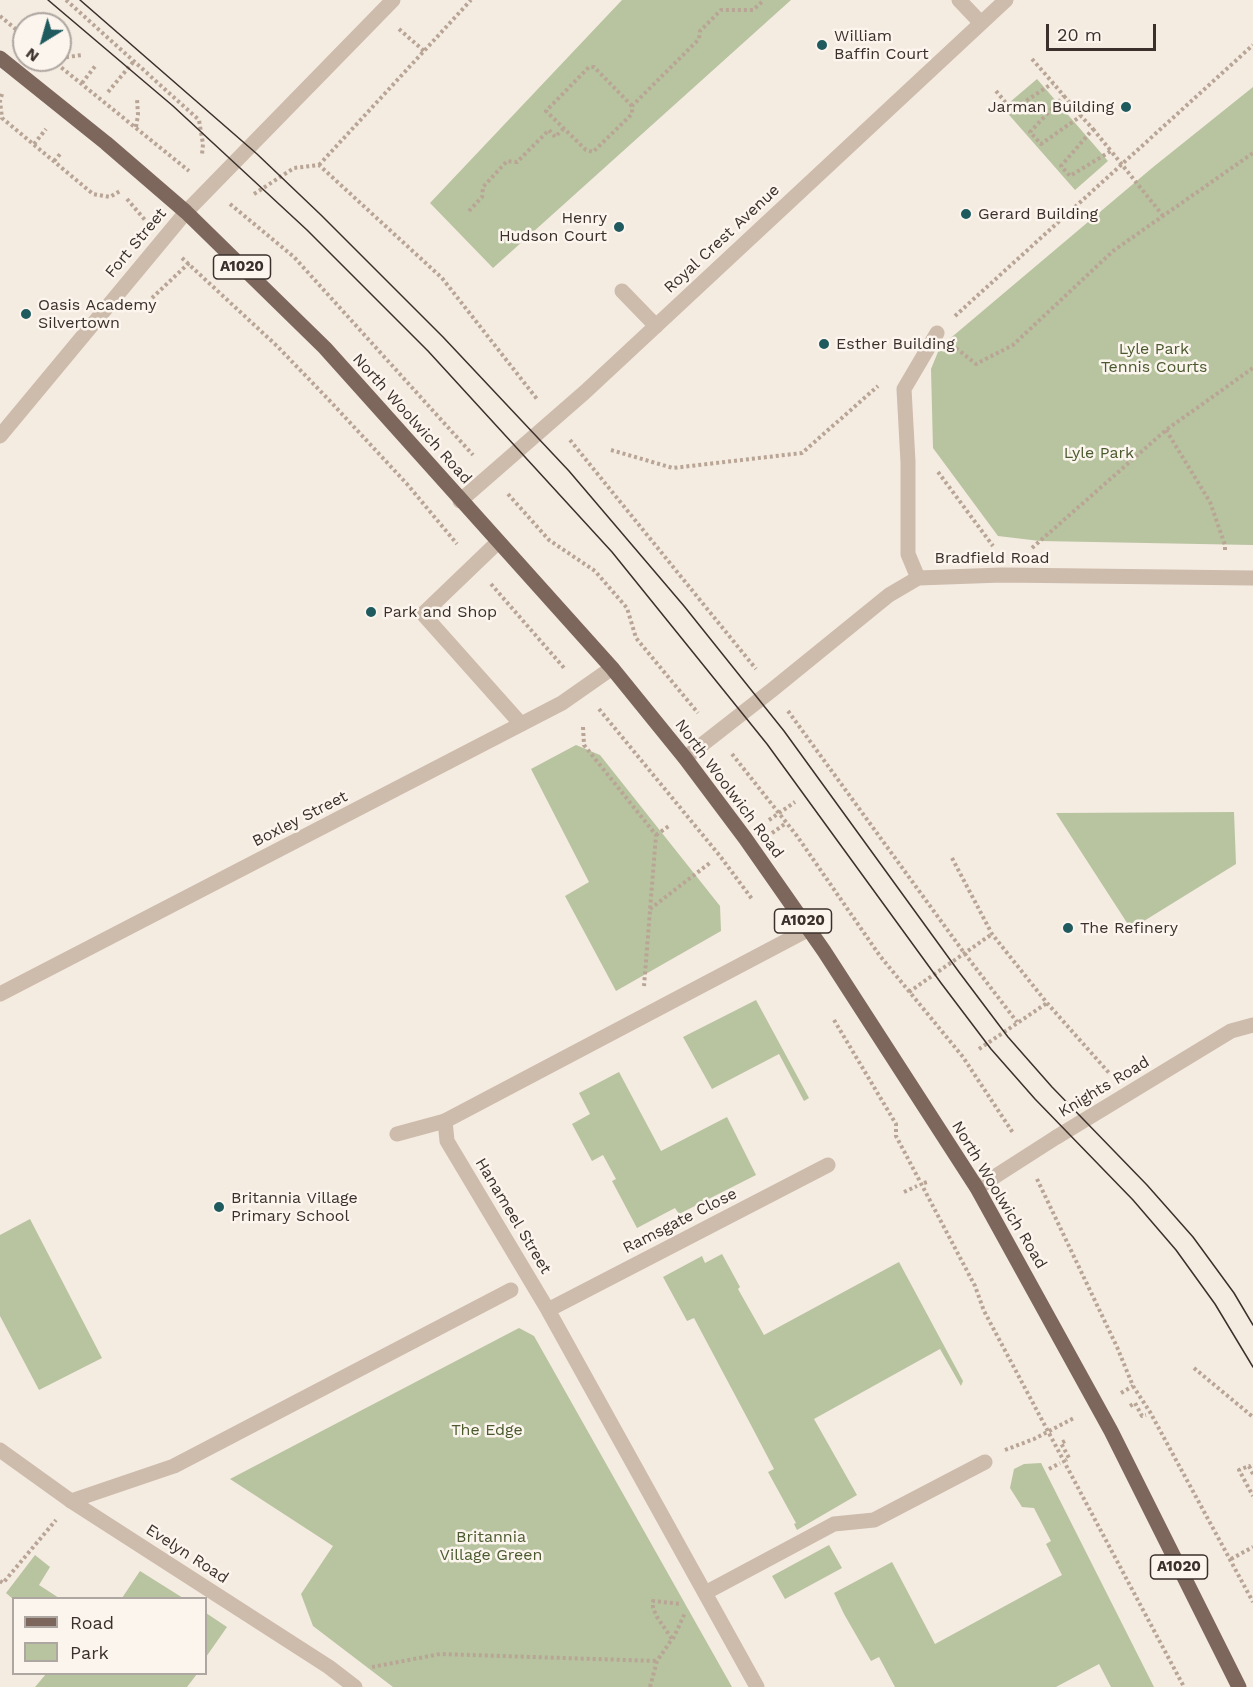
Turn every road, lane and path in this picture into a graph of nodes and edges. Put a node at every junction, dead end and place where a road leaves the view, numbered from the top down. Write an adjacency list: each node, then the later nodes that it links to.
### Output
1 (66, 0): 17 (path)
2 (393, 0): 45 (street, Fort Street)
3 (471, 0): 12 (path)
4 (764, 0): 28 (path)
5 (960, 0): 8 (street)
6 (1006, 0): 8 (street, Royal Crest Avenue)
7 (0, 16): 9 (path)
8 (980, 22): 55 (street, Royal Crest Avenue)
9 (12, 26)
10 (404, 33): 12 (path)
11 (1253, 45): 42 (path)
12 (424, 51): 43 (path)
13 (82, 55): 14 (path)
14 (72, 56)
15 (0, 58): 49 (main road, North Woolwich Road / A1020)
16 (1032, 59): 21 (path)
17 (134, 61): 23 (path); 40 (path)
18 (96, 65): 20 (path)
19 (68, 72): 31 (path, North Woolwich Road)
20 (87, 76)
21 (1053, 83): 22 (path); 25 (path)
22 (996, 91)
23 (108, 92)
24 (1, 93): 27 (path); 36 (path)
25 (1064, 96): 29 (path); 29 (path)
26 (137, 99): 31 (path)
27 (11, 101)
28 (632, 106): 32 (path); 32 (path)
29 (1081, 116): 33 (path)
30 (37, 122): 34 (path)
31 (135, 127): 45 (path, North Woolwich Road)
32 (564, 128): 48 (path)
33 (1093, 129): 37 (path); 37 (path)
34 (51, 133)
35 (42, 134): 36 (path)
36 (34, 144): 41 (path)
37 (1111, 151): 42 (path)
38 (62, 152): 41 (path)
39 (1253, 153): 50 (path)
40 (202, 154)
41 (54, 161): 46 (path)
42 (1122, 164): 50 (path); 56 (path)
43 (319, 165): 47 (path); 60 (path)
44 (112, 184): 46 (path)
45 (210, 188): 49 (street, Fort Street); 65 (path, North Woolwich Road)
46 (120, 192): 51 (path)
47 (254, 194)
48 (469, 211)
49 (186, 212): 51 (street, Fort Street); 66 (main road, North Woolwich Road / A1020)
50 (1164, 217): 57 (path)
51 (162, 239): 52 (path); 62 (street, Fort Street)
52 (189, 263): 54 (path); 70 (path)
53 (622, 291): 55 (street)
54 (150, 300)
55 (656, 326): 60 (street, Royal Crest Avenue)
56 (937, 333): 72 (street)
57 (976, 364)
58 (1253, 368): 61 (path)
59 (878, 385): 63 (path)
60 (553, 419): 65 (street, Royal Crest Avenue); 77 (path)
61 (1166, 430): 69 (path); 71 (path)
62 (0, 436)
63 (611, 450)
64 (938, 472): 68 (path)
65 (490, 474): 66 (street, Royal Crest Avenue); 79 (path, North Woolwich Road)
66 (460, 501): 67 (main road, North Woolwich Road / A1020)
67 (498, 542): 75 (main road, North Woolwich Road / A1020); 80 (street)
68 (993, 546)
69 (1032, 548)
70 (463, 552)
71 (1225, 554)
72 (918, 578): 73 (street, Bradfield Road); 77 (street, Bradfield Road)
73 (1253, 578)
74 (487, 580): 76 (path)
75 (612, 668): 80 (street, Boxley Street); 83 (main road, North Woolwich Road / A1020)
76 (566, 670)
77 (772, 690): 83 (street, Bradfield Road); 95 (path)
78 (598, 709): 91 (path)
79 (703, 719)
80 (521, 724): 98 (street, Boxley Street)
81 (583, 728): 88 (path)
82 (734, 757): 85 (path, North Woolwich Road)
83 (685, 758): 93 (main road, North Woolwich Road / A1020)
84 (795, 802): 85 (path)
85 (778, 814): 86 (path); 97 (path, North Woolwich Road)
86 (770, 820)
87 (669, 826): 88 (path)
88 (656, 835): 92 (path)
89 (952, 858): 94 (path)
90 (711, 862): 92 (path)
91 (758, 907)
92 (650, 909): 96 (path)
93 (809, 929): 105 (street); 111 (main road, North Woolwich Road / A1020)
94 (992, 934): 95 (path); 99 (path)
95 (965, 954): 97 (path); 101 (path)
96 (644, 989)
97 (909, 992): 107 (path, North Woolwich Road)
98 (0, 994)
99 (1047, 1003): 101 (path); 104 (path)
100 (828, 1011): 122 (path)
101 (1017, 1022): 103 (path)
102 (1253, 1025): 104 (street, Knights Road)
103 (979, 1049)
104 (1128, 1094): 111 (street, Knights Road)
105 (445, 1121): 106 (street); 114 (street, Hanameel Street)
106 (397, 1134)
107 (1018, 1141)
108 (828, 1165): 114 (street, Ramsgate Close)
109 (1034, 1173): 116 (path, North Woolwich Road)
110 (917, 1186): 112 (path)
111 (977, 1188): 146 (main road, North Woolwich Road / A1020)
112 (904, 1192)
113 (512, 1290): 132 (street)
114 (548, 1310): 136 (street, Hanameel Street)
115 (1194, 1368): 120 (path)
116 (1134, 1386): 117 (path); 134 (path, North Woolwich Road)
117 (1124, 1392)
118 (1130, 1406): 119 (path)
119 (1146, 1415)
120 (1253, 1417)
121 (1056, 1428): 122 (path)
122 (1047, 1433): 123 (path); 145 (path)
123 (1034, 1439)
124 (1065, 1441): 126 (path)
125 (0, 1450): 132 (street, Evelyn Road)
126 (1066, 1460)
127 (985, 1462): 136 (street)
128 (1060, 1463): 129 (path)
129 (1049, 1469)
130 (1253, 1474): 131 (path)
131 (1253, 1496)
132 (72, 1501): 135 (path); 142 (street, Evelyn Road)
133 (1253, 1547): 134 (path)
134 (1231, 1559): 137 (path, North Woolwich Road)
135 (0, 1581)
136 (705, 1593): 139 (path); 144 (street, Hanameel Street)
137 (1253, 1602)
138 (679, 1627): 139 (path)
139 (672, 1640): 140 (path)
140 (657, 1661): 141 (path); 143 (path)
141 (368, 1668)
142 (355, 1687)
143 (650, 1687)
144 (757, 1687)
145 (1184, 1687)
146 (1239, 1687)

